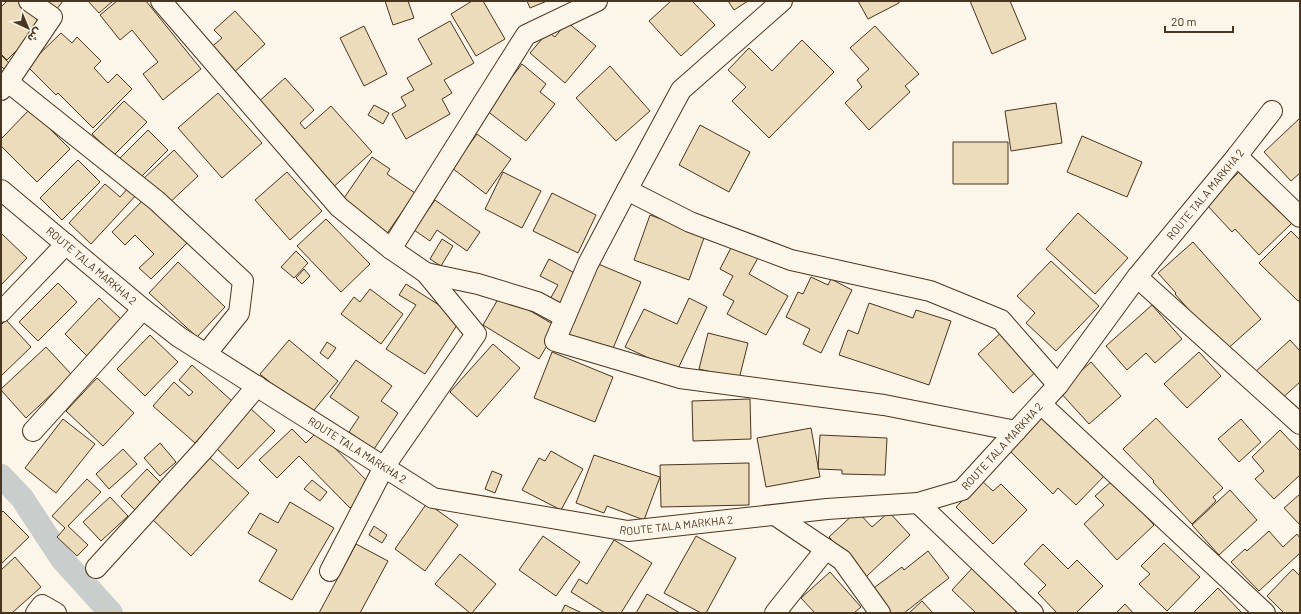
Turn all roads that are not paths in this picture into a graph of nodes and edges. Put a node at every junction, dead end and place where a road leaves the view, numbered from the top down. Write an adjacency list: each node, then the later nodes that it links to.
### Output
1 (29, 1): 5 (street)
2 (161, 1): 12 (street)
3 (597, 1): 12 (street)
4 (782, 1): 9 (street)
5 (4, 86): 18 (street)
6 (1272, 111): 7 (street, ROUTE TALA MARKHA 2)
7 (1237, 156): 10 (street); 14 (street, ROUTE TALA MARKHA 2)
8 (1, 190): 11 (street, ROUTE TALA MARKHA 2)
9 (627, 190): 17 (street); 19 (street)
10 (1300, 217)
11 (66, 244): 15 (street, ROUTE TALA MARKHA 2); 16 (street)
12 (391, 249): 13 (street)
13 (426, 273): 17 (street); 25 (street)
14 (1136, 277): 19 (street, ROUTE TALA MARKHA 2); 22 (street)
15 (142, 309): 18 (street, ROUTE TALA MARKHA 2); 23 (street)
16 (1, 312)
17 (565, 317): 24 (street)
18 (206, 354): 20 (street, ROUTE TALA MARKHA 2)
19 (1058, 385): 21 (street, ROUTE TALA MARKHA 2)
20 (257, 386): 25 (street, ROUTE TALA MARKHA 2); 29 (street)
21 (1041, 404): 24 (street, ROUTE TALA MARKHA 2); 36 (street)
22 (1300, 424)
23 (34, 431)
24 (1016, 431): 26 (street, ROUTE TALA MARKHA 2)
25 (384, 467): 27 (street, ROUTE TALA MARKHA 2); 30 (street)
26 (918, 503): 27 (street, ROUTE TALA MARKHA 2); 35 (street)
27 (775, 515): 28 (street)
28 (826, 549): 33 (street); 34 (street)
29 (96, 568)
30 (330, 571)
31 (36, 613): 32 (street)
32 (56, 613)
33 (775, 613)
34 (880, 613)
35 (1034, 613)
36 (1265, 613)

